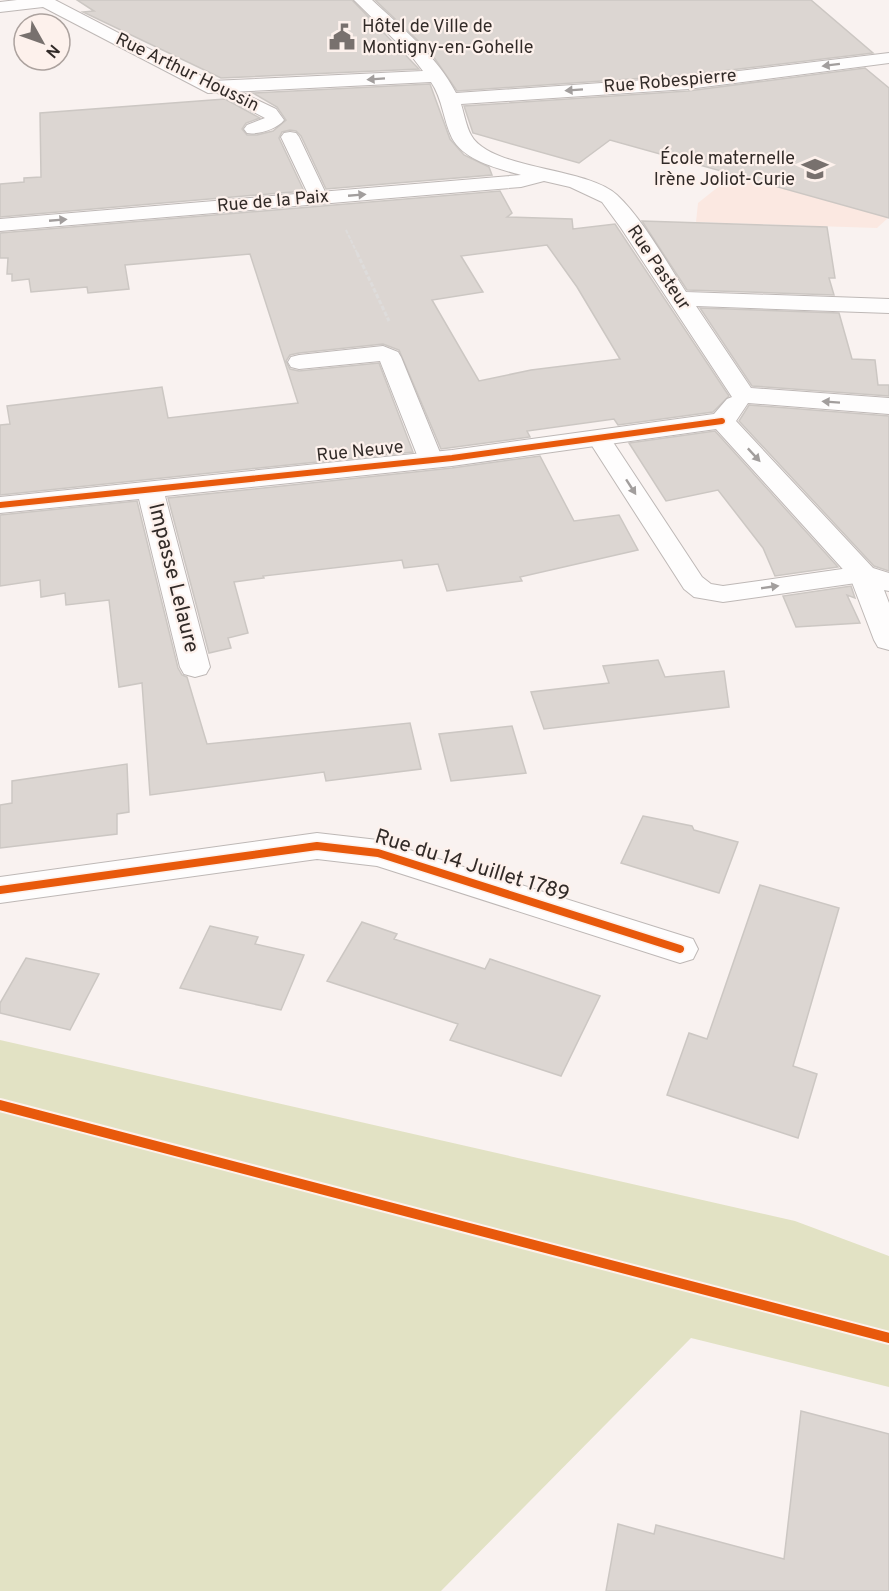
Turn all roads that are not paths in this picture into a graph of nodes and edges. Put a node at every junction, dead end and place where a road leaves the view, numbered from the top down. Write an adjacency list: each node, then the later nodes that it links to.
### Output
1 (362, 0): 5 (street, Rue Pasteur)
2 (43, 1): 3 (street); 6 (street, Rue Arthur Houssin)
3 (0, 7)
4 (889, 58): 7 (street, Rue Robespierre, one-way to 7)
5 (434, 76): 6 (street, one-way to 6); 7 (street, Rue Pasteur)
6 (222, 88): 8 (lane, Rue Arthur Houssin)
7 (450, 99): 10 (street, Rue Pasteur)
8 (253, 129)
9 (290, 137): 11 (lane)
10 (546, 175): 11 (street, Rue de la Paix, one-way to 10); 13 (street, Rue Pasteur)
11 (319, 198): 12 (street, Rue de la Paix, one-way to 11)
12 (0, 225)
13 (678, 299): 14 (street); 16 (street, Rue Pasteur)
14 (889, 306)
15 (299, 362): 20 (lane)
16 (743, 395): 17 (street, one-way to 16); 18 (street)
17 (889, 406)
18 (722, 421): 19 (street, Rue Neuve); 23 (street, one-way to 23)
19 (599, 438): 20 (street, Rue Neuve); 23 (lane, one-way to 23)
20 (431, 460): 21 (street, Rue Neuve)
21 (150, 490): 22 (street, Rue Neuve); 25 (street, Impasse Lelaure)
22 (0, 505)
23 (876, 578): 24 (street)
24 (889, 640)
25 (195, 667)
26 (0, 890): 27 (street, Rue du 14 Juillet 1789)
27 (680, 949)

